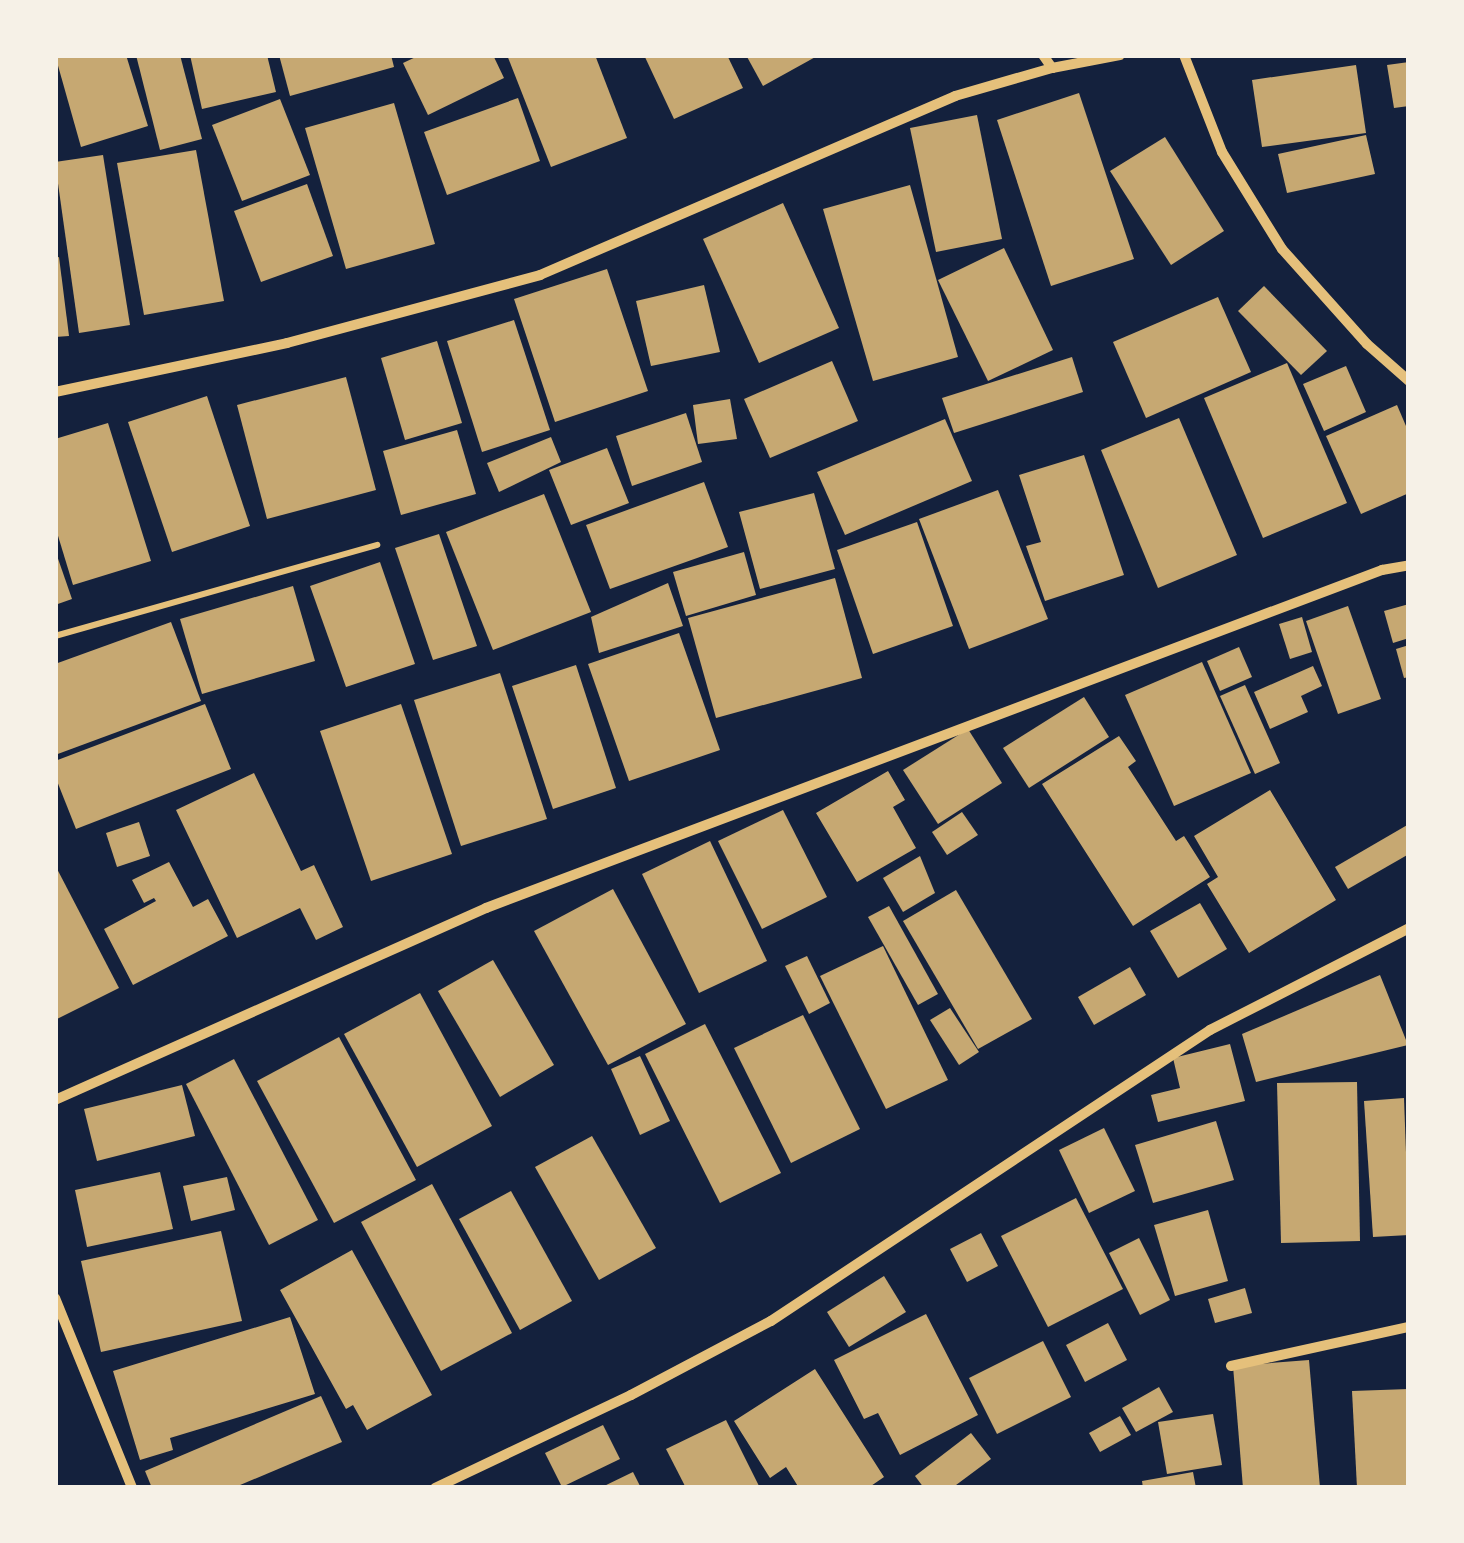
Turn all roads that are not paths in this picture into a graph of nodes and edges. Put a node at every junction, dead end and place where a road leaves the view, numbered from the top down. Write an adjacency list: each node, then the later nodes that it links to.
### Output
1 (1043, 55): 4 (street)
2 (1120, 55): 4 (street)
3 (1184, 55): 5 (street)
4 (1052, 68): 6 (street)
5 (1409, 381)
6 (55, 392)
7 (1409, 565): 9 (street)
8 (1409, 928): 14 (street)
9 (55, 1100)
10 (55, 1298): 13 (street)
11 (1409, 1327): 12 (street)
12 (1232, 1366)
13 (132, 1488)
14 (435, 1488)

